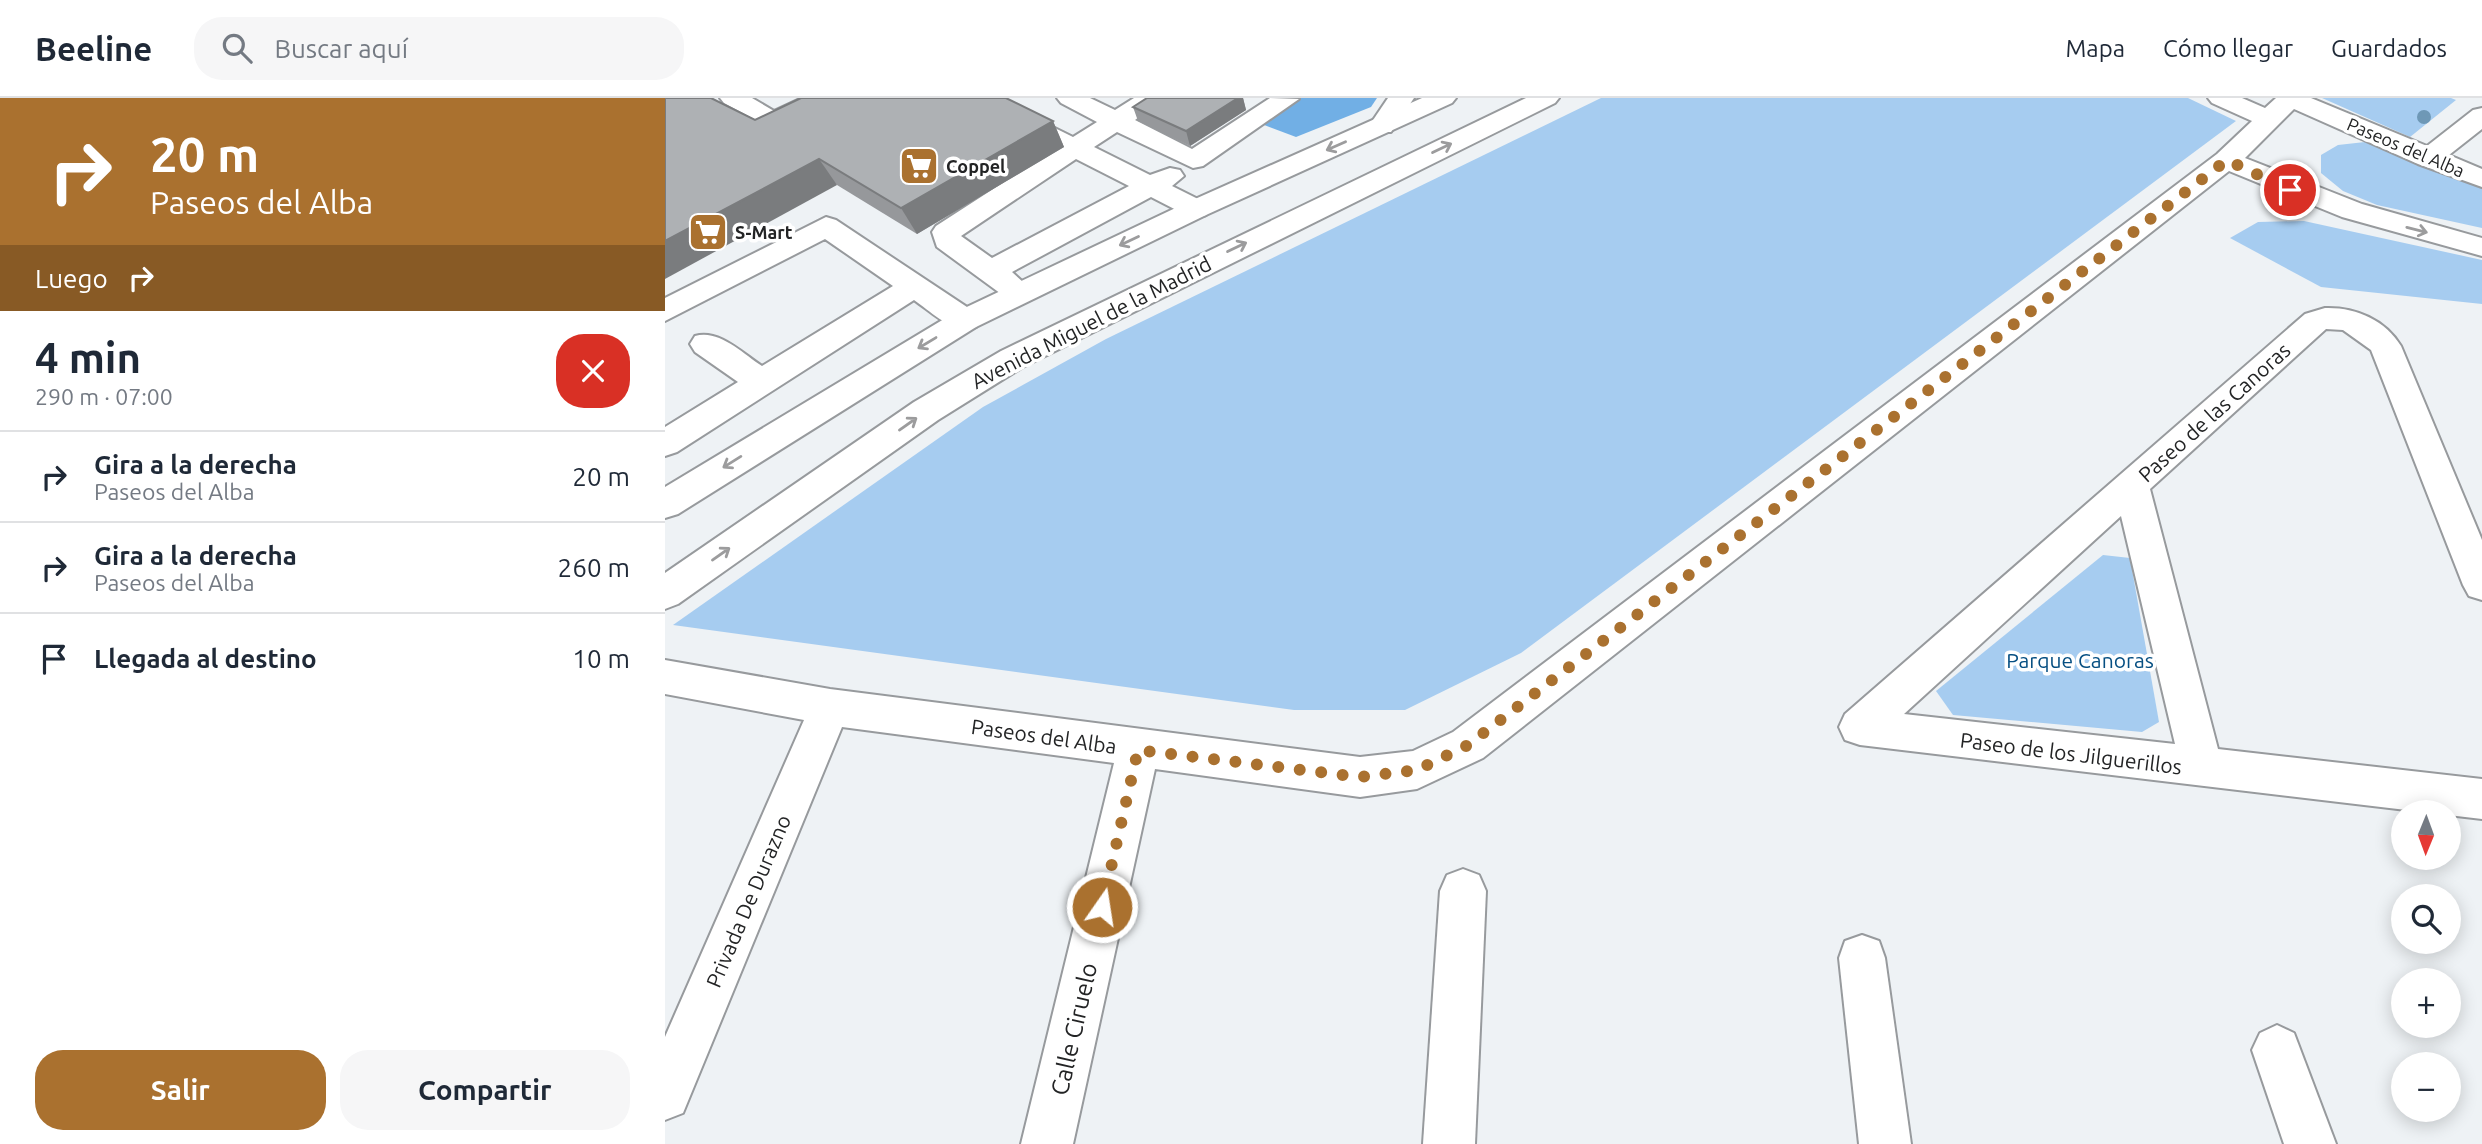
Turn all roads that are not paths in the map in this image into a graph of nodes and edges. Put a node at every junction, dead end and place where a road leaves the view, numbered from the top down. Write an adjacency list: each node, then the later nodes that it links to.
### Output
1 (733, 98): 2 (street)
2 (823, 98)
3 (974, 98): 14 (street)
4 (1054, 98): 14 (street)
5 (1070, 98): 15 (street)
6 (1151, 98): 15 (street)
7 (1286, 98): 19 (street)
8 (1401, 98): 16 (street)
9 (1443, 98): 16 (street)
10 (1546, 98): 36 (street, Avenida Miguel de la Madrid, one-way to 10)
11 (2221, 98): 12 (street, Paseos del Alba)
12 (2285, 104): 18 (street, Paseos del Alba); 20 (street, Paseos del Alba)
13 (2482, 116): 18 (street)
14 (1018, 120): 17 (street)
15 (1116, 120): 17 (street); 19 (street)
16 (1382, 126): 23 (street, one-way to 23)
17 (1073, 148): 22 (street); 25 (street)
18 (2428, 158): 21 (street, Paseos del Alba)
19 (1193, 160): 22 (street)
20 (2227, 160): 24 (street, one-way to 24); 40 (street, Paseos del Alba)
21 (2482, 179)
22 (1153, 188): 23 (street); 25 (street)
23 (1196, 209): 27 (street, one-way to 27)
24 (2482, 247)
25 (993, 271): 27 (street)
26 (916, 285): 28 (street); 29 (street); 31 (street)
27 (1019, 292): 29 (street)
28 (665, 312)
29 (965, 320): 34 (street, one-way to 34)
30 (706, 344): 31 (street)
31 (763, 383): 32 (street)
32 (665, 443)
33 (2132, 486): 35 (street, Paseo de las Canoras); 39 (street, Paseo de las Canoras); 41 (street, Paseo de los Jilguerillos)
34 (665, 504)
35 (2482, 585)
36 (665, 593)
37 (665, 677): 38 (street, Paseos del Alba)
38 (830, 707): 40 (street, Paseos del Alba); 46 (street, Privada De Durazno)
39 (1860, 727): 41 (street, Paseo de los Jilguerillos)
40 (1138, 750): 47 (street, Calle Ciruelo)
41 (2202, 769): 42 (street)
42 (2482, 799)
43 (1463, 891): 48 (street)
44 (1862, 958): 49 (street)
45 (2277, 1051): 50 (street)
46 (665, 1095)
47 (1047, 1144)
48 (1449, 1144)
49 (1885, 1144)
50 (2309, 1144)

